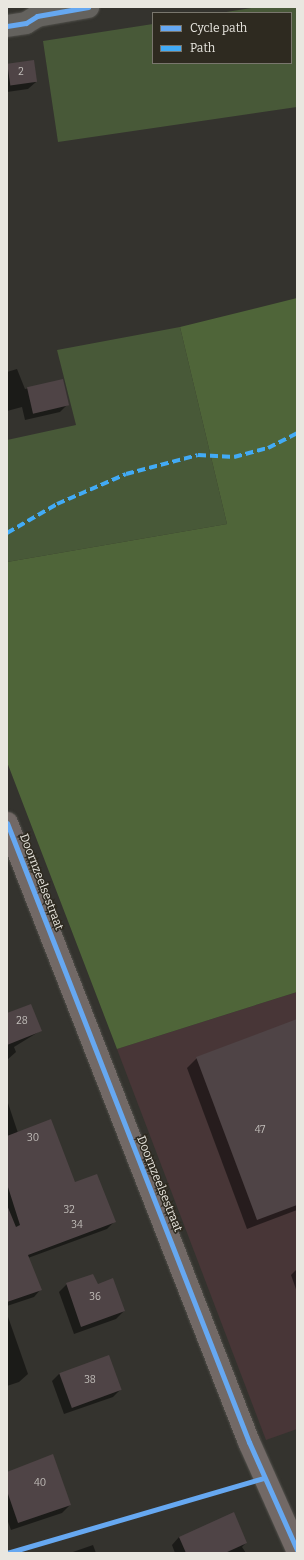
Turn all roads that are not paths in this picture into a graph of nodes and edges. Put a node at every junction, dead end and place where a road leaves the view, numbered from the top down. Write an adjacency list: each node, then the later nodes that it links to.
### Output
1 (88, 7): 2 (street)
2 (7, 26)
3 (7, 822): 4 (main road, Doornzeelsestraat)
4 (297, 1550)

